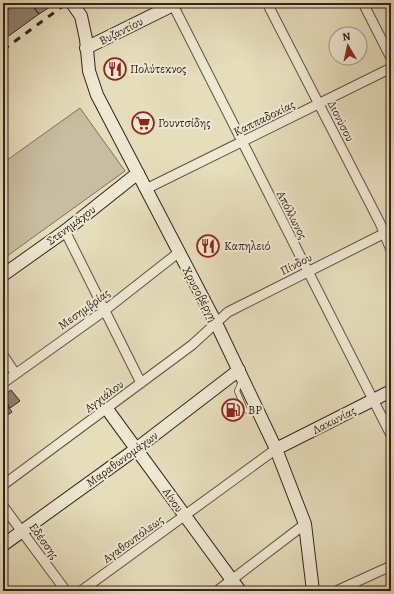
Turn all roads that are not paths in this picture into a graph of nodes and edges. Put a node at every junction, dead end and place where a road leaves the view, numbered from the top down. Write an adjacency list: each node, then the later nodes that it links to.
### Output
1 (72, 3): 5 (street, Χρυσοβέργη)
2 (267, 3): 8 (street, Διονύσου)
3 (363, 3): 6 (street)
4 (175, 4): 5 (street, Βυζαντίου); 9 (street, Απόλλωνος)
5 (86, 48): 10 (street, Χρυσοβέργη)
6 (391, 58)
7 (391, 68): 8 (street, Καππαδοκίας)
8 (319, 104): 9 (street, Καππαδοκίας); 13 (street, Διονύσου)
9 (242, 142): 11 (street, Καππαδοκίας); 16 (street, Απόλλωνος)
10 (138, 173): 11 (street, Χρυσοβέργη); 12 (street, Στενημάχου)
11 (146, 189): 15 (street, Χρυσοβέργη)
12 (65, 231): 17 (street, Στενημάχου); 18 (street)
13 (387, 231): 14 (street, Διονύσου); 16 (street, Πίνδου)
14 (391, 250)
15 (178, 254): 18 (street, Μεσημβρίας); 19 (street, Χρυσοβέργη)
16 (307, 272): 19 (street, Πίνδου); 26 (street, Απόλλωνος)
17 (3, 275)
18 (104, 311): 21 (street, Μεσημβρίας); 24 (street)
19 (216, 323): 22 (street, Χρυσοβέργη); 24 (street, Αγχιάλου)
20 (3, 355): 21 (street)
21 (15, 373): 23 (street, Μεσημβρίας)
22 (241, 374): 29 (street, Μαραθωνομάχων); 30 (street, Χρυσοβέργη)
23 (3, 383)
24 (141, 383): 27 (street, Αγχιάλου)
25 (391, 391): 26 (street, Λακωνίας)
26 (373, 400): 28 (street, Απόλλωνος); 30 (street, Λακωνίας)
27 (108, 409): 29 (street, Αίνου); 31 (street, Αγχιάλου)
28 (391, 435)
29 (136, 449): 33 (street, Αίνου); 35 (street, Μαραθωνομάχων)
30 (276, 449): 33 (street, Αγαθουπόλεως); 34 (street, Χρυσοβέργη)
31 (3, 485)
32 (3, 506): 35 (street, Εδέσσης)
33 (184, 516): 38 (street, Αίνου); 40 (street, Αγαθουπόλεως)
34 (305, 524): 38 (street); 43 (street, Χρυσοβέργη)
35 (22, 531): 36 (street, Μαραθωνομάχων); 39 (street, Εδέσσης)
36 (3, 545)
37 (391, 566): 44 (street)
38 (232, 580): 41 (street); 42 (street, Αίνου)
39 (66, 591)
40 (81, 591)
41 (217, 591)
42 (240, 591)
43 (313, 591)
44 (336, 591)

